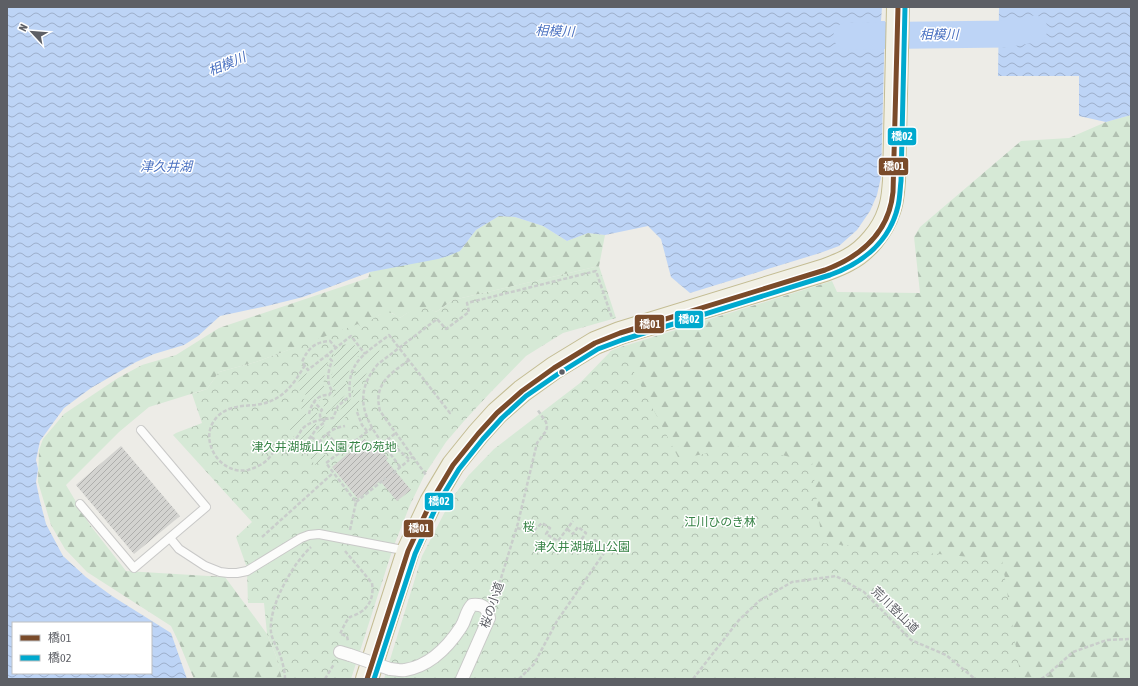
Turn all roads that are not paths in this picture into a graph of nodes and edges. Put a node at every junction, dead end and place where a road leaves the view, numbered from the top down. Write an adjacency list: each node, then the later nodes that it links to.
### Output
1 (898, 7): 5 (highway)
2 (141, 430): 4 (lane)
3 (80, 504): 4 (lane)
4 (170, 538): 5 (lane)
5 (408, 551): 7 (highway)
6 (345, 653): 8 (street, 桜の小道, bridge)
7 (367, 679)
8 (462, 679)

